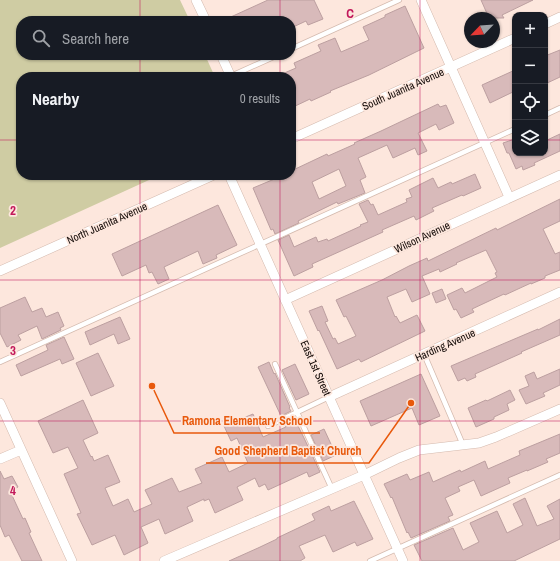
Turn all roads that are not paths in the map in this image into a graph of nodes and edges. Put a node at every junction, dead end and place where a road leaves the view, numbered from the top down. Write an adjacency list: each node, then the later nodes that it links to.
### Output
1 (399, 0): 8 (lane)
2 (421, 0): 11 (street)
3 (199, 1): 4 (street)
4 (204, 16)
5 (560, 17): 6 (street)
6 (548, 23)
7 (512, 39): 11 (street, South Juanita Avenue)
8 (296, 47)
9 (223, 60): 12 (street)
10 (267, 60): 13 (lane)
11 (450, 67): 17 (street, South Juanita Avenue); 18 (street)
12 (229, 72)
13 (242, 72)
14 (560, 108): 15 (lane)
15 (548, 114)
16 (512, 130): 18 (lane)
17 (296, 137)
18 (484, 143): 22 (street); 23 (lane)
19 (560, 174): 22 (street, Wilson Avenue)
20 (203, 180): 24 (street, North Juanita Avenue)
21 (231, 180): 23 (street, East 1st Street)
22 (509, 197): 26 (street, Wilson Avenue)
23 (260, 245): 26 (street, East 1st Street); 28 (lane)
24 (0, 271)
25 (560, 292): 27 (street, Harding Avenue)
26 (285, 300): 30 (street, East 1st Street)
27 (424, 354): 30 (street, Harding Avenue); 35 (lane)
28 (0, 362)
29 (276, 364): 33 (lane)
30 (329, 397): 33 (lane); 38 (street, East 1st Street)
31 (0, 403): 36 (street)
32 (560, 409): 35 (street)
33 (298, 412): 34 (lane); 40 (lane)
34 (268, 426)
35 (463, 445): 38 (street)
36 (21, 450): 37 (street); 42 (street)
37 (0, 459)
38 (364, 475): 40 (street); 41 (street, East 1st Street)
39 (560, 475): 41 (lane)
40 (332, 489): 43 (street)
41 (397, 549): 44 (lane); 45 (street, East 1st Street)
42 (72, 561)
43 (164, 561)
44 (370, 561)
45 (403, 561)

